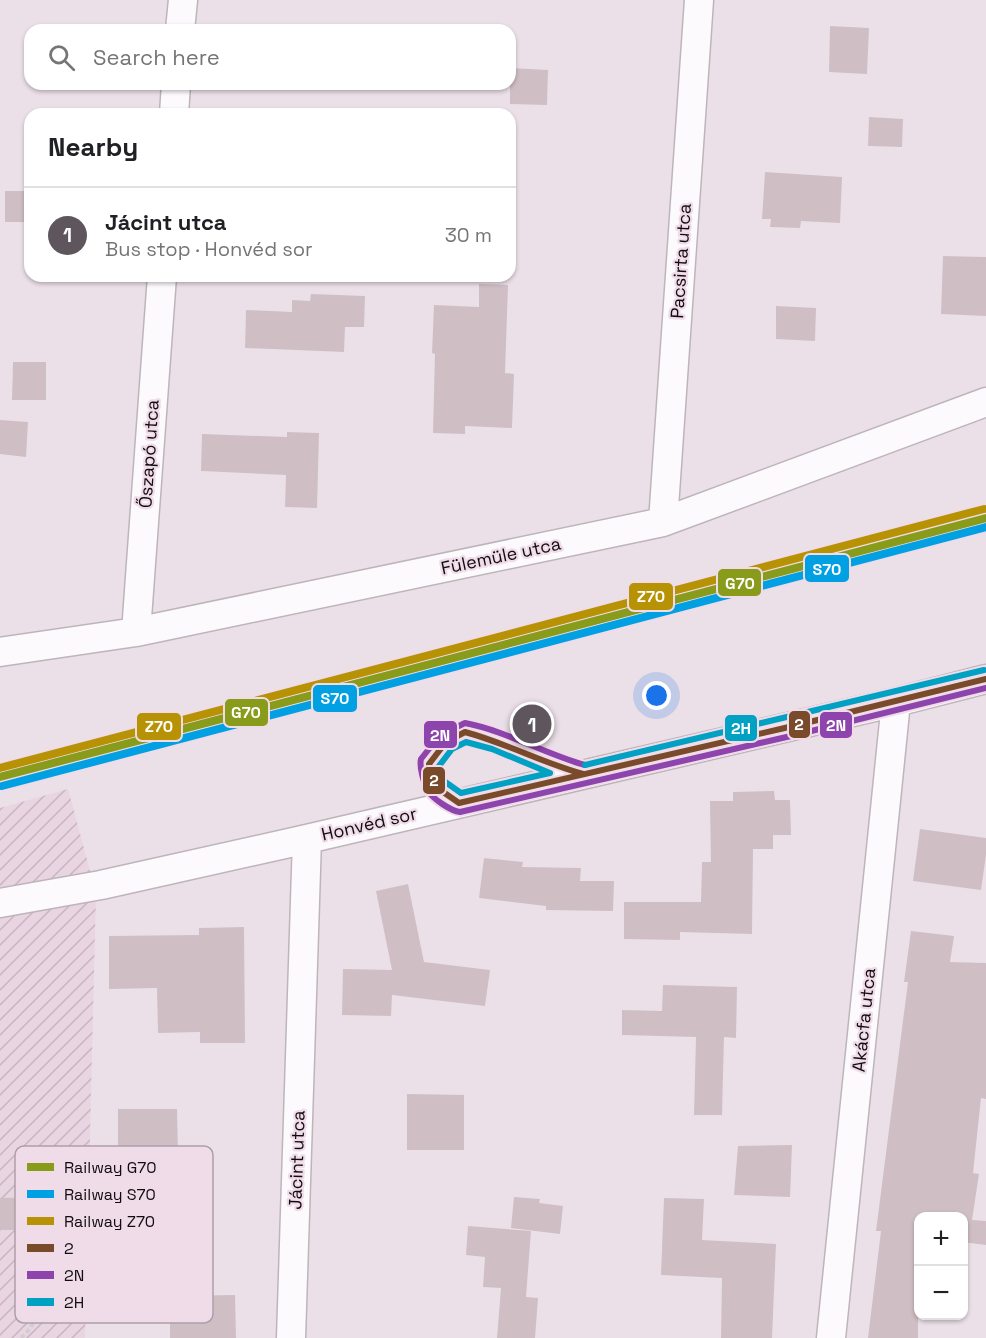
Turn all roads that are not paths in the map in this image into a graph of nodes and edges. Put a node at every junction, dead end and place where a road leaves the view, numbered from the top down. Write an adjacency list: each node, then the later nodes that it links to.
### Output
1 (183, 0): 3 (street)
2 (699, 0): 8 (street, Pacsirta utca)
3 (181, 24)
4 (176, 90): 5 (street)
5 (174, 108)
6 (162, 282): 9 (street, Őszapó utca)
7 (986, 402): 8 (street, Fülemüle utca)
8 (663, 522): 9 (street, Fülemüle utca)
9 (136, 632): 10 (street, Fülemüle utca)
10 (0, 652)
11 (986, 679): 12 (street, Honvéd sor)
12 (896, 702): 13 (street, Honvéd sor); 18 (street, Akácfa utca)
13 (583, 774): 14 (street, Honvéd sor); 14 (lane)
14 (459, 803): 15 (street, Honvéd sor)
15 (307, 839): 16 (street, Honvéd sor); 17 (street, Jácint utca)
16 (0, 903)
17 (291, 1338)
18 (831, 1338)

